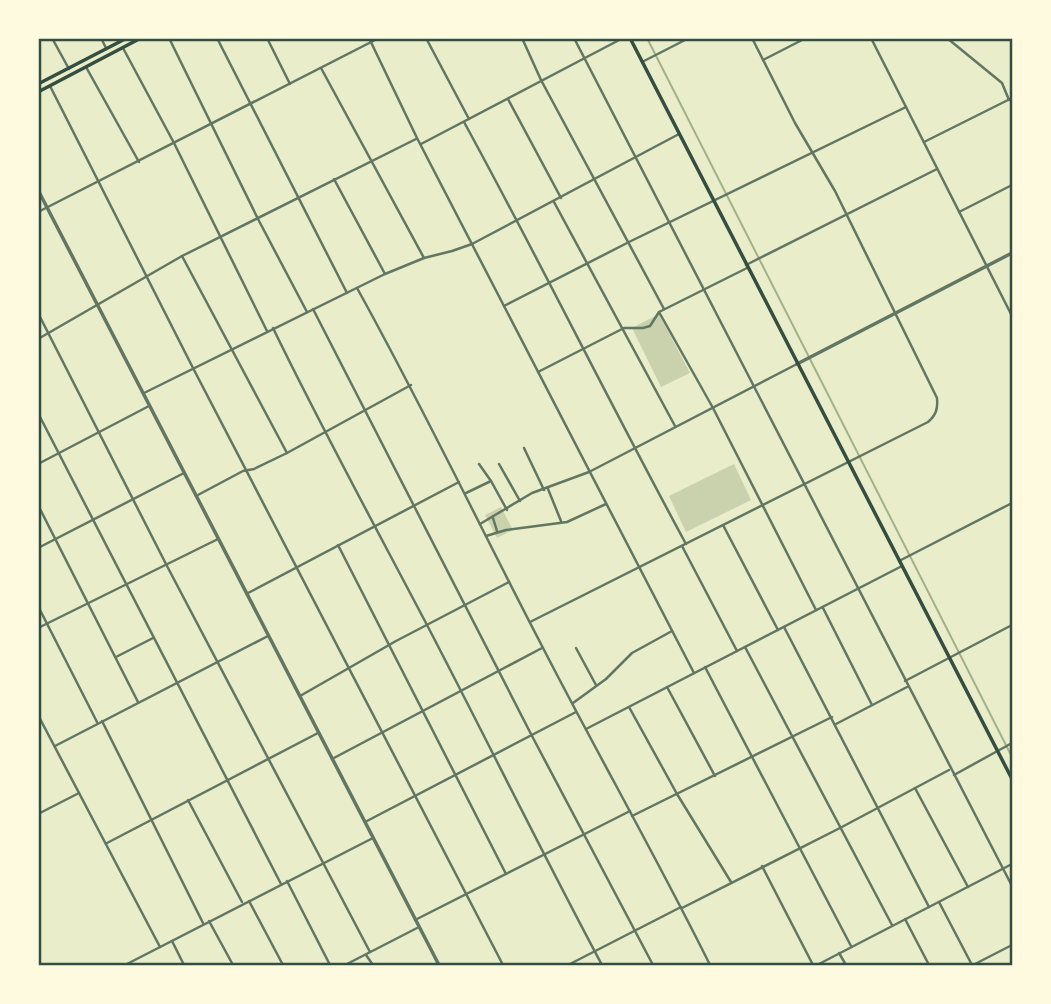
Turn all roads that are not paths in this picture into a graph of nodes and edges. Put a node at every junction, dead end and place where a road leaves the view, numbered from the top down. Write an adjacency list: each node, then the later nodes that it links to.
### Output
1 (52, 38): 27 (street)
2 (101, 38): 21 (street)
3 (127, 38): 21 (main road)
4 (141, 38): 20 (main road)
5 (169, 38): 39 (street)
6 (217, 38): 35 (street)
7 (267, 38): 30 (street)
8 (379, 38): 19 (street)
9 (426, 38): 37 (street)
10 (522, 38): 28 (street)
11 (574, 38): 22 (street)
12 (623, 38): 22 (street)
13 (630, 38): 24 (main road)
14 (689, 38): 24 (street)
15 (752, 38): 23 (street)
16 (806, 38): 23 (street)
17 (871, 38): 36 (street)
18 (947, 38): 34 (street)
19 (370, 40): 26 (street); 41 (street)
20 (123, 48): 25 (main road); 43 (street)
21 (106, 49): 27 (main road)
22 (584, 58): 28 (street); 46 (street)
23 (763, 60): 45 (street)
24 (642, 62): 40 (main road)
25 (86, 67): 31 (main road); 48 (street)
26 (321, 68): 30 (street); 47 (street)
27 (69, 69): 29 (main road)
28 (541, 80): 33 (street); 51 (street)
29 (38, 84)
30 (290, 84): 35 (street)
31 (50, 86): 32 (main road); 52 (street)
32 (38, 92)
33 (507, 98): 37 (street); 56 (street)
34 (1011, 99): 42 (street)
35 (252, 103): 39 (street); 55 (street)
36 (906, 107): 42 (street); 45 (street)
37 (469, 119): 38 (street)
38 (464, 122): 44 (street); 64 (street)
39 (212, 124): 43 (street); 63 (street)
40 (679, 134): 46 (street); 58 (main road)
41 (417, 138): 44 (street); 47 (street)
42 (924, 142): 49 (street)
43 (174, 144): 48 (street); 66 (street)
44 (421, 144): 68 (street)
45 (812, 153): 58 (street); 62 (street)
46 (636, 157): 51 (street); 65 (street)
47 (370, 161): 50 (street); 71 (street)
48 (138, 162): 52 (street)
49 (937, 169): 61 (street); 62 (street)
50 (334, 179): 55 (street); 75 (street)
51 (595, 179): 56 (street); 67 (street)
52 (98, 183): 59 (street); 76 (street)
53 (1013, 185): 61 (street)
54 (38, 190): 59 (street)
55 (298, 198): 63 (street); 80 (street)
56 (561, 198): 57 (street)
57 (554, 202): 64 (street); 72 (street)
58 (713, 202): 65 (street); 73 (main road)
59 (48, 207): 60 (street); 81 (street)
60 (38, 212)
61 (959, 212): 74 (street)
62 (847, 216): 73 (street); 87 (street)
63 (258, 219): 66 (street); 85 (street)
64 (518, 221): 68 (street); 77 (street)
65 (670, 223): 67 (street); 79 (street)
66 (220, 237): 70 (street); 92 (street)
67 (629, 242): 72 (street); 84 (street)
68 (472, 244): 71 (street); 82 (street)
69 (1013, 253): 74 (street)
70 (182, 256): 76 (street); 95 (street)
71 (424, 258): 75 (street)
72 (589, 263): 77 (street); 91 (street)
73 (746, 266): 79 (street); 97 (main road)
74 (987, 266): 87 (street); 89 (street)
75 (386, 274): 78 (street)
76 (146, 275): 81 (street); 98 (street)
77 (550, 284): 82 (street); 96 (street)
78 (358, 288): 80 (street); 100 (street)
79 (704, 289): 84 (street); 101 (street)
80 (347, 293): 83 (street)
81 (98, 303): 93 (street); 102 (street)
82 (504, 306): 99 (street)
83 (313, 309): 85 (street); 105 (street)
84 (664, 309): 86 (street)
85 (307, 312): 90 (street)
86 (659, 312): 91 (street); 104 (street)
87 (895, 312): 97 (street); 114 (street)
88 (38, 313): 93 (street)
89 (1013, 316)
90 (273, 328): 92 (street); 109 (street)
91 (624, 328): 96 (street); 107 (street)
92 (267, 331): 95 (street)
93 (49, 333): 94 (street); 108 (street)
94 (38, 339)
95 (232, 348): 98 (street); 113 (street)
96 (583, 349): 99 (street); 110 (street)
97 (797, 364): 101 (street); 114 (main road)
98 (193, 368): 102 (street); 118 (street)
99 (538, 372): 119 (street)
100 (411, 385): 105 (street); 122 (street)
101 (754, 386): 104 (street); 123 (street)
102 (144, 394): 103 (street)
103 (149, 406): 108 (street); 120 (street)
104 (713, 408): 107 (street); 132 (street)
105 (365, 409): 109 (street); 133 (street)
106 (38, 413): 112 (street)
107 (675, 426): 110 (street)
108 (99, 432): 112 (street); 127 (street)
109 (324, 432): 113 (street); 140 (street)
110 (634, 447): 119 (street); 146 (street)
111 (524, 448): 124 (street)
112 (59, 452): 115 (street); 136 (street)
113 (287, 453): 118 (street)
114 (848, 462): 123 (street); 148 (main road)
115 (38, 464)
116 (479, 464): 121 (street)
117 (499, 464): 128 (street)
118 (247, 471): 126 (street); 151 (street)
119 (589, 472): 124 (street); 130 (street)
120 (184, 473): 126 (street); 127 (street)
121 (491, 481): 125 (street); 134 (street)
122 (459, 482): 125 (street); 133 (street)
123 (805, 484): 132 (street); 155 (street)
124 (546, 489): 128 (street); 137 (street)
125 (465, 494): 138 (street)
126 (196, 496): 144 (street)
127 (135, 499): 136 (street); 149 (street)
128 (520, 501): 134 (street)
129 (1013, 503): 148 (street)
130 (606, 504): 137 (street); 152 (street)
131 (38, 505): 143 (street)
132 (762, 505): 139 (street); 161 (street)
133 (414, 506): 140 (street); 158 (street)
134 (507, 510): 135 (street)
135 (493, 518): 138 (street); 141 (street)
136 (95, 520): 143 (street); 154 (street)
137 (562, 523): 141 (street)
138 (480, 524): 142 (street)
139 (723, 525): 146 (street); 168 (street)
140 (373, 526): 145 (street); 164 (street)
141 (497, 532): 142 (street)
142 (486, 536): 153 (street)
143 (56, 539): 147 (street); 157 (street)
144 (218, 539): 149 (street); 156 (street)
145 (338, 545): 151 (street); 172 (street)
146 (684, 545): 152 (street); 176 (street)
147 (38, 548)
148 (899, 561): 150 (main road)
149 (167, 566): 154 (street); 179 (street)
150 (902, 566): 155 (street); 178 (main road)
151 (297, 567): 156 (street); 181 (street)
152 (639, 568): 162 (street); 169 (street)
153 (509, 582): 158 (street); 162 (street)
154 (127, 585): 157 (street); 171 (street)
155 (858, 588): 160 (street); 184 (street)
156 (246, 594): 170 (street)
157 (88, 603): 163 (street); 177 (street)
158 (465, 604): 164 (street); 182 (street)
159 (38, 606): 163 (street)
160 (822, 607): 161 (street); 193 (street)
161 (816, 610): 166 (street)
162 (530, 622): 174 (street)
163 (47, 623): 167 (street); 199 (street)
164 (426, 625): 172 (street); 189 (street)
165 (1013, 625): 178 (street)
166 (784, 627): 168 (street); 198 (street)
167 (38, 628)
168 (778, 630): 173 (street)
169 (672, 631): 183 (street); 186 (street)
170 (268, 636): 179 (street); 190 (street)
171 (153, 638): 177 (street); 185 (street)
172 (387, 646): 181 (street); 195 (street)
173 (745, 647): 176 (street); 205 (street)
174 (542, 648): 182 (street); 192 (street)
175 (576, 648): 186 (street)
176 (737, 651): 180 (street)
177 (116, 657): 191 (street)
178 (949, 658): 184 (street); 208 (main road)
179 (219, 663): 185 (street); 211 (street)
180 (705, 667): 183 (street); 210 (street)
181 (348, 668): 190 (street); 202 (street)
182 (499, 670): 189 (street); 204 (street)
183 (694, 673): 187 (street)
184 (905, 681): 188 (street)
185 (177, 685): 191 (street); 218 (street)
186 (596, 686): 192 (street)
187 (667, 687): 194 (street); 216 (street)
188 (907, 687): 193 (street); 213 (street)
189 (460, 691): 195 (street); 209 (street)
190 (299, 696): 203 (street)
191 (139, 703): 199 (street)
192 (572, 704): 196 (street)
193 (872, 705): 200 (street)
194 (629, 707): 201 (street); 221 (street)
195 (422, 710): 202 (street); 215 (street)
196 (576, 712): 201 (street); 204 (street)
197 (38, 715): 207 (street)
198 (832, 717): 200 (street); 205 (street)
199 (100, 722): 207 (street); 228 (street)
200 (835, 724): 224 (street)
201 (586, 729): 225 (street)
202 (382, 732): 212 (street); 222 (street)
203 (318, 733): 211 (street); 212 (street)
204 (532, 736): 209 (street); 231 (street)
205 (792, 737): 210 (street); 230 (street)
206 (1013, 743): 208 (street)
207 (55, 746): 220 (street)
208 (998, 751): 214 (street); 217 (main road)
209 (493, 756): 215 (street); 235 (street)
210 (752, 757): 216 (street); 234 (street)
211 (269, 759): 218 (street); 236 (street)
212 (331, 759): 229 (street)
213 (950, 769): 214 (street); 219 (street)
214 (953, 775): 239 (street)
215 (455, 776): 222 (street); 240 (street)
216 (715, 776): 221 (street)
217 (1013, 779)
218 (226, 781): 223 (street); 243 (street)
219 (914, 788): 224 (street); 245 (street)
220 (80, 793): 226 (street); 233 (street)
221 (677, 794): 227 (street); 242 (street)
222 (415, 796): 229 (street); 246 (street)
223 (188, 800): 228 (street); 249 (street)
224 (879, 807): 230 (street); 250 (street)
225 (630, 811): 227 (street); 231 (street)
226 (38, 814)
227 (632, 816): 251 (street)
228 (150, 820): 233 (street); 255 (street)
229 (365, 823): 232 (street)
230 (840, 828): 234 (street); 256 (street)
231 (584, 835): 235 (street); 258 (street)
232 (373, 838): 236 (street); 253 (street)
233 (107, 843): 262 (street)
234 (799, 849): 238 (street); 261 (street)
235 (543, 856): 240 (street); 264 (street)
236 (323, 863): 241 (street); 263 (street)
237 (1013, 864): 239 (street)
238 (762, 866): 242 (street); 282 (street)
239 (1004, 869): 244 (street); 245 (street)
240 (506, 874): 246 (street)
241 (287, 881): 243 (street); 273 (street)
242 (731, 882): 251 (street)
243 (281, 884): 247 (street)
244 (1013, 886)
245 (968, 887): 248 (street)
246 (465, 895): 253 (street); 277 (street)
247 (249, 901): 249 (street); 272 (street)
248 (939, 902): 250 (street); 285 (street)
249 (243, 904): 254 (street)
250 (929, 906): 252 (street)
251 (681, 908): 258 (street); 281 (street)
252 (905, 919): 256 (street); 284 (street)
253 (415, 920): 257 (street)
254 (209, 921): 255 (street); 271 (street)
255 (203, 923): 259 (street)
256 (892, 925): 261 (street)
257 (419, 927): 263 (street); 276 (street)
258 (636, 931): 264 (street); 280 (street)
259 (172, 941): 262 (street); 270 (street)
260 (1013, 945): 285 (street)
261 (851, 946): 265 (street)
262 (159, 947): 267 (street)
263 (370, 952): 266 (street)
264 (595, 952): 278 (street); 279 (street)
265 (839, 953): 282 (street); 283 (street)
266 (366, 955): 274 (street); 275 (street)
267 (135, 960): 268 (street); 269 (street)
268 (125, 965)
269 (138, 965)
270 (184, 965)
271 (233, 965)
272 (283, 965)
273 (330, 965)
274 (345, 965)
275 (373, 965)
276 (439, 965)
277 (503, 965)
278 (568, 965)
279 (602, 965)
280 (653, 965)
281 (710, 965)
282 (815, 965)
283 (846, 965)
284 (929, 965)
285 (972, 965)

